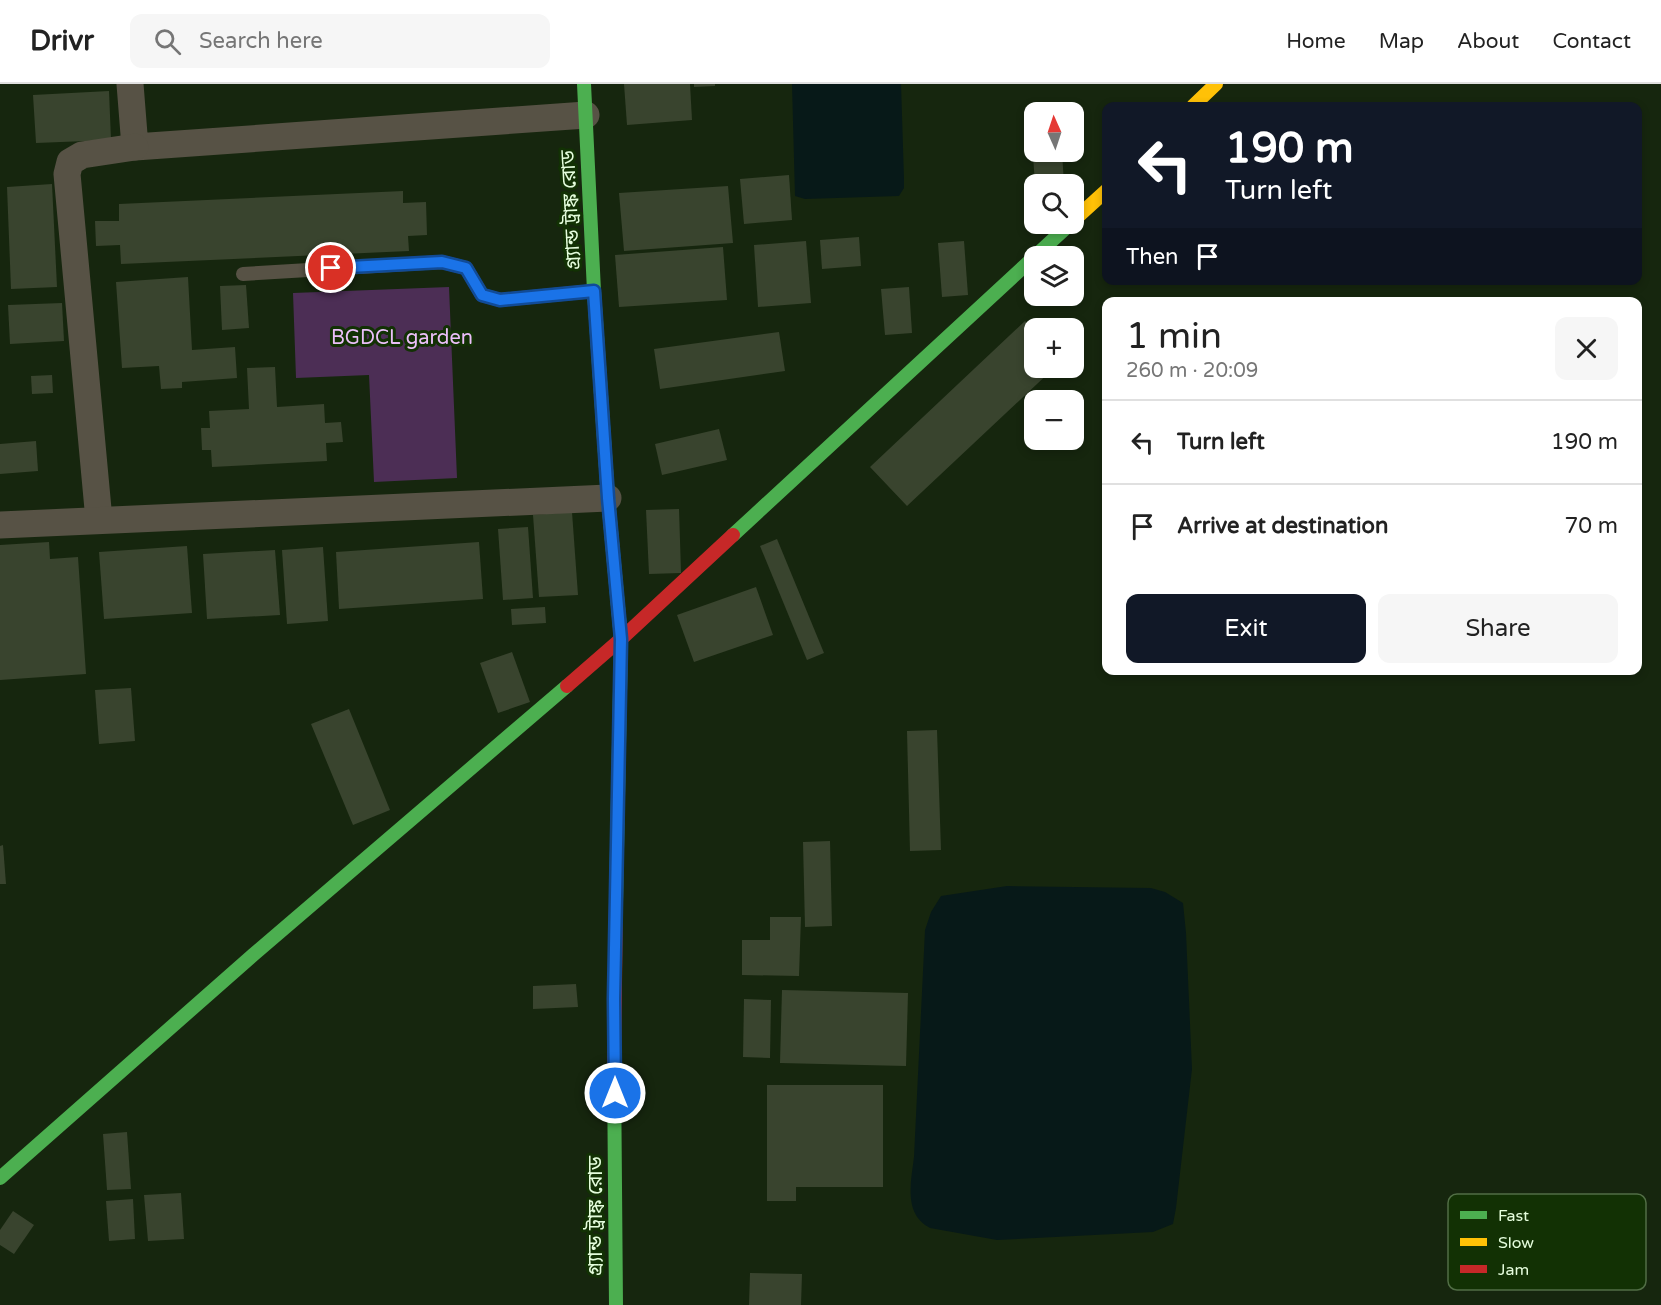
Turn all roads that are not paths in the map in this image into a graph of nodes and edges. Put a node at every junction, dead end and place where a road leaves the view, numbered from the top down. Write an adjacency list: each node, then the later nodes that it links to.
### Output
1 (130, 84): 6 (street)
2 (584, 84): 5 (main road, গ্র্যান্ড ট্রাঙ্ক রোড)
3 (1216, 84): 4 (main road)
4 (1197, 102)
5 (586, 115): 6 (street); 11 (main road, গ্র্যান্ড ট্রাঙ্ক রোড)
6 (135, 147): 13 (street)
7 (1102, 194): 8 (main road)
8 (1084, 211)
9 (1060, 234): 15 (main road)
10 (243, 274): 11 (lane)
11 (594, 291): 12 (main road, গ্র্যান্ড ট্রাঙ্ক রোড)
12 (608, 498): 13 (street); 15 (main road, গ্র্যান্ড ট্রাঙ্ক রোড)
13 (99, 520): 14 (street)
14 (0, 525)
15 (621, 639): 16 (main road); 17 (main road, গ্র্যান্ড ট্রাঙ্ক রোড)
16 (0, 1178)
17 (616, 1305)

